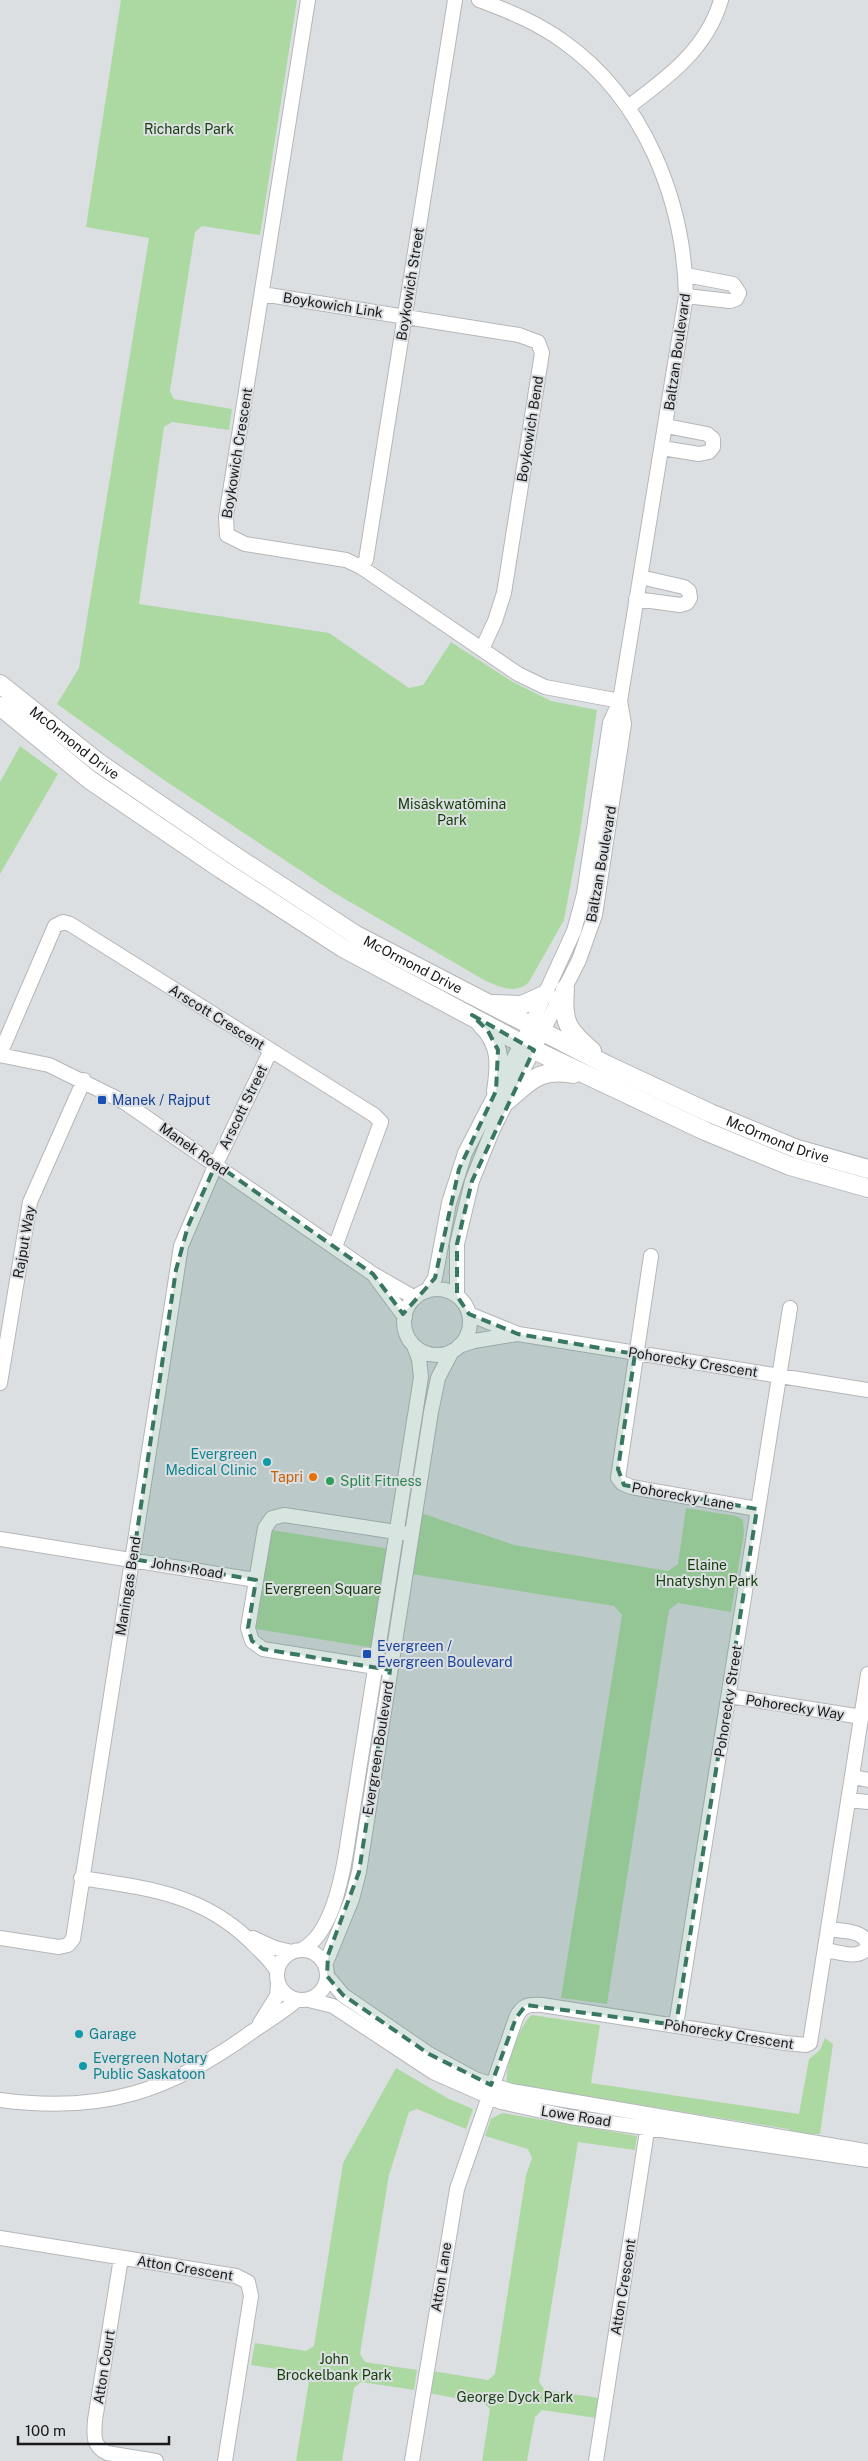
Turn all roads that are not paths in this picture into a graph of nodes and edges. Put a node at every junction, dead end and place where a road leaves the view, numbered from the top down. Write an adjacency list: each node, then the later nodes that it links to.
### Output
1 (308, 0): 7 (street, Boykowich Crescent)
2 (455, 0): 9 (street, Boykowich Street)
3 (479, 0): 5 (street, Baltzan Boulevard)
4 (722, 0): 5 (street)
5 (628, 108): 6 (street, Baltzan Boulevard)
6 (686, 274): 8 (street, Baltzan Boulevard); 8 (street)
7 (262, 294): 9 (street, Boykowich Link); 12 (street, Boykowich Crescent)
8 (686, 296): 10 (street, Baltzan Boulevard)
9 (405, 316): 12 (street, Boykowich Street); 15 (street, Boykowich Bend)
10 (666, 426): 11 (street, Baltzan Boulevard); 11 (street)
11 (662, 448): 13 (street, Baltzan Boulevard)
12 (361, 566): 15 (street, Boykowich Crescent)
13 (640, 577): 14 (street, Baltzan Boulevard); 14 (street)
14 (636, 599): 17 (street, Baltzan Boulevard)
15 (482, 649): 17 (street, Boykowich Crescent)
16 (0, 684): 21 (main road, McOrmond Drive)
17 (620, 701): 19 (street, Baltzan Boulevard); 20 (street, Baltzan Boulevard)
18 (0, 706): 22 (main road, McOrmond Drive)
19 (565, 989): 23 (street, Baltzan Boulevard); 27 (main road)
20 (546, 994): 21 (main road); 23 (street, Baltzan Boulevard)
21 (489, 1003): 23 (main road, McOrmond Drive)
22 (472, 1015): 24 (main road, McOrmond Drive); 30 (main road)
23 (536, 1030): 24 (street, Baltzan Boulevard); 27 (main road, McOrmond Drive)
24 (528, 1046): 28 (main road, McOrmond Drive); 30 (street)
25 (270, 1050): 26 (street, Arscott Crescent); 31 (street, Arscott Street); 34 (street, Arscott Crescent)
26 (0, 1054): 29 (street, Manek Road)
27 (607, 1065): 32 (main road, McOrmond Drive)
28 (589, 1077): 30 (main road); 33 (main road, McOrmond Drive)
29 (84, 1080): 31 (street, Manek Road); 48 (street, Rajput Way)
30 (502, 1096): 37 (street); 38 (street)
31 (216, 1164): 34 (street, Manek Road); 54 (street, Maningas Bend)
32 (868, 1169)
33 (868, 1188)
34 (335, 1247): 36 (street, Manek Road)
35 (651, 1256): 46 (street)
36 (373, 1274): 39 (street, Manek Road); 42 (street, Manek Road)
37 (427, 1291): 38 (street); 39 (street)
38 (457, 1296): 41 (street)
39 (415, 1298): 42 (street)
40 (790, 1308): 47 (street, Pohorecky Street)
41 (469, 1314): 43 (street, Pohorecky Crescent); 45 (street)
42 (405, 1317): 44 (street)
43 (518, 1334): 45 (street, Pohorecky Crescent); 46 (street, Pohorecky Crescent)
44 (414, 1346): 45 (street); 51 (street, Evergreen Boulevard)
45 (456, 1349): 52 (street, Evergreen Boulevard)
46 (635, 1354): 47 (street, Pohorecky Crescent); 50 (street, Pohorecky Lane)
47 (778, 1376): 49 (street, Pohorecky Crescent); 50 (street, Pohorecky Street)
48 (0, 1383)
49 (868, 1390)
50 (757, 1509): 59 (street, Pohorecky Street)
51 (396, 1532): 52 (street); 55 (street); 56 (street, Evergreen Boulevard)
52 (411, 1535): 57 (street, Evergreen Boulevard)
53 (0, 1539): 54 (street, Johns Road)
54 (133, 1559): 55 (street, Johns Road); 65 (street, Maningas Bend)
55 (256, 1580): 56 (street)
56 (375, 1667): 57 (street); 71 (street, Evergreen Boulevard)
57 (390, 1670): 72 (street, Evergreen Boulevard)
58 (868, 1674): 60 (street, Pohorecky Crescent)
59 (729, 1696): 60 (street, Pohorecky Way); 75 (street, Pohorecky Street)
60 (862, 1717): 61 (street, Pohorecky Crescent)
61 (853, 1777): 62 (street); 63 (street, Pohorecky Crescent)
62 (868, 1780)
63 (849, 1800): 64 (street); 66 (street, Pohorecky Crescent)
64 (868, 1802)
65 (81, 1878): 67 (street); 68 (street, Maningas Bend)
66 (828, 1930): 69 (street); 70 (street, Pohorecky Crescent)
67 (243, 1934): 71 (street); 73 (street)
68 (0, 1938)
69 (868, 1945): 70 (street)
70 (826, 1950): 75 (street, Pohorecky Crescent)
71 (296, 1951): 72 (street); 73 (street)
72 (326, 1971): 74 (street); 77 (street, Lowe Road)
73 (277, 1977): 74 (street); 76 (street)
74 (303, 2000): 76 (street); 77 (street, Lowe Road)
75 (676, 2026): 77 (street, Pohorecky Crescent)
76 (254, 2031): 78 (street)
77 (489, 2090): 79 (street, Lowe Road); 86 (street, Atton Lane)
78 (0, 2100)
79 (649, 2120): 80 (street, Lowe Road); 81 (street, Lowe Road); 87 (street, Atton Crescent)
80 (868, 2151)
81 (868, 2160)
82 (0, 2238): 83 (street, Atton Crescent)
83 (121, 2258): 84 (street, Atton Court); 85 (street, Atton Crescent)
84 (156, 2461)
85 (224, 2461)
86 (412, 2461)
87 (596, 2461)

